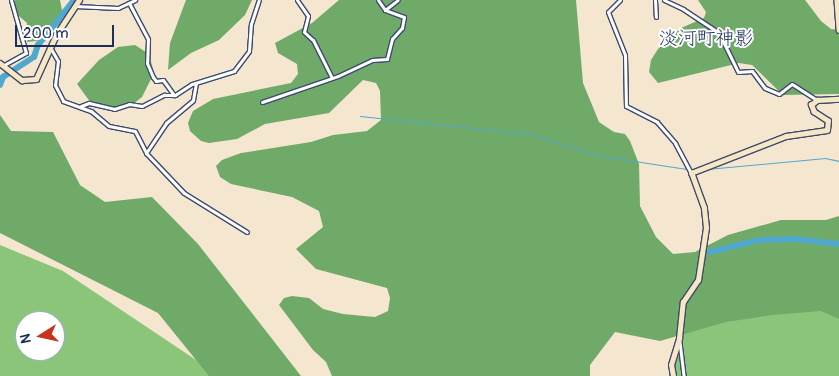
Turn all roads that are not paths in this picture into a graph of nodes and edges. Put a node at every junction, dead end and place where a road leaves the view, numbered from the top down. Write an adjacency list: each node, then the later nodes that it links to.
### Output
1 (11, 0): 18 (street)
2 (79, 0): 13 (street)
3 (135, 0): 12 (street)
4 (259, 0): 20 (street)
5 (297, 0): 19 (street)
6 (378, 0): 14 (street)
7 (398, 0): 14 (street)
8 (620, 0): 27 (street)
9 (655, 0): 15 (street)
10 (664, 0): 23 (street)
11 (837, 0): 16 (street)
12 (129, 3): 13 (street); 21 (street)
13 (75, 6): 17 (street)
14 (385, 10): 19 (street)
15 (656, 17)
16 (839, 30)
17 (51, 49): 18 (street); 25 (street)
18 (3, 64)
19 (332, 78): 24 (street)
20 (196, 83): 21 (street); 26 (street)
21 (174, 95): 25 (street)
22 (839, 99): 23 (street)
23 (817, 100): 27 (street)
24 (262, 102)
25 (78, 107): 26 (street)
26 (146, 153): 28 (street)
27 (691, 173): 29 (street)
28 (247, 232)
29 (679, 338): 30 (street); 31 (street)
30 (674, 376)
31 (684, 376)

